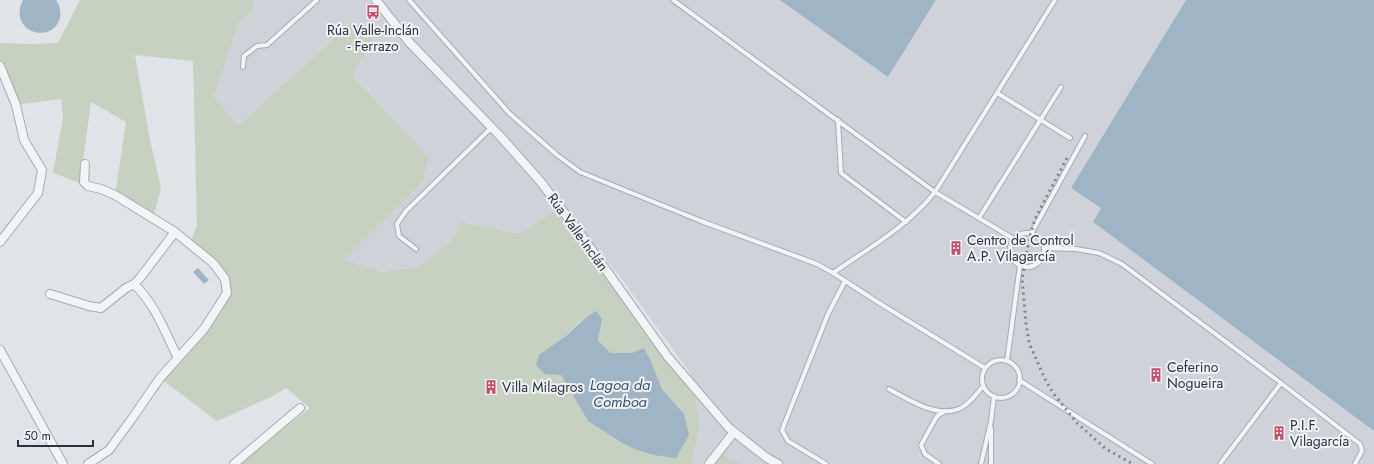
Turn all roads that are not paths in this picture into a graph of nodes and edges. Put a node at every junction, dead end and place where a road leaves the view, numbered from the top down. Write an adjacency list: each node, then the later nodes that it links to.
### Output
1 (317, 0): 7 (lane)
2 (376, 0): 12 (street, Rúa Valle-Inclán)
3 (409, 0): 26 (lane)
4 (672, 0): 10 (lane)
5 (1055, 0): 9 (lane)
6 (0, 66): 22 (street)
7 (243, 68)
8 (1061, 86): 11 (lane)
9 (998, 93): 11 (lane); 16 (lane)
10 (838, 120): 16 (lane); 18 (lane)
11 (1041, 120): 14 (lane); 17 (lane)
12 (491, 128): 24 (lane); 42 (street, Rúa Valle-Inclán)
13 (1085, 136): 20 (lane)
14 (1070, 138)
15 (85, 164): 19 (street)
16 (935, 192): 17 (lane); 18 (lane)
17 (979, 218): 21 (lane)
18 (906, 222): 26 (lane)
19 (175, 232): 28 (street); 31 (street)
20 (1031, 234): 21 (lane); 23 (lane)
21 (1014, 239): 25 (lane)
22 (0, 242)
23 (1044, 248): 25 (lane); 35 (lane)
24 (416, 249)
25 (1020, 265): 32 (lane)
26 (833, 273): 27 (lane)
27 (845, 281): 33 (lane); 48 (lane)
28 (134, 284): 29 (street); 31 (street)
29 (50, 294)
30 (0, 350): 43 (street)
31 (178, 358): 44 (street)
32 (1007, 362): 33 (lane); 34 (lane)
33 (985, 368): 36 (lane)
34 (1019, 380): 38 (lane); 52 (lane)
35 (1281, 383): 53 (lane); 54 (lane)
36 (983, 386): 38 (lane); 40 (lane)
37 (889, 389): 40 (lane)
38 (994, 396): 41 (lane)
39 (300, 408): 45 (street)
40 (945, 411): 49 (lane)
41 (991, 421): 50 (lane); 51 (lane)
42 (734, 432): 46 (street); 47 (street, Rúa Valle-Inclán)
43 (63, 464)
44 (88, 464)
45 (234, 464)
46 (709, 464)
47 (778, 464)
48 (826, 464)
49 (939, 464)
50 (981, 464)
51 (991, 464)
52 (1152, 464)
53 (1220, 464)
54 (1355, 464)

